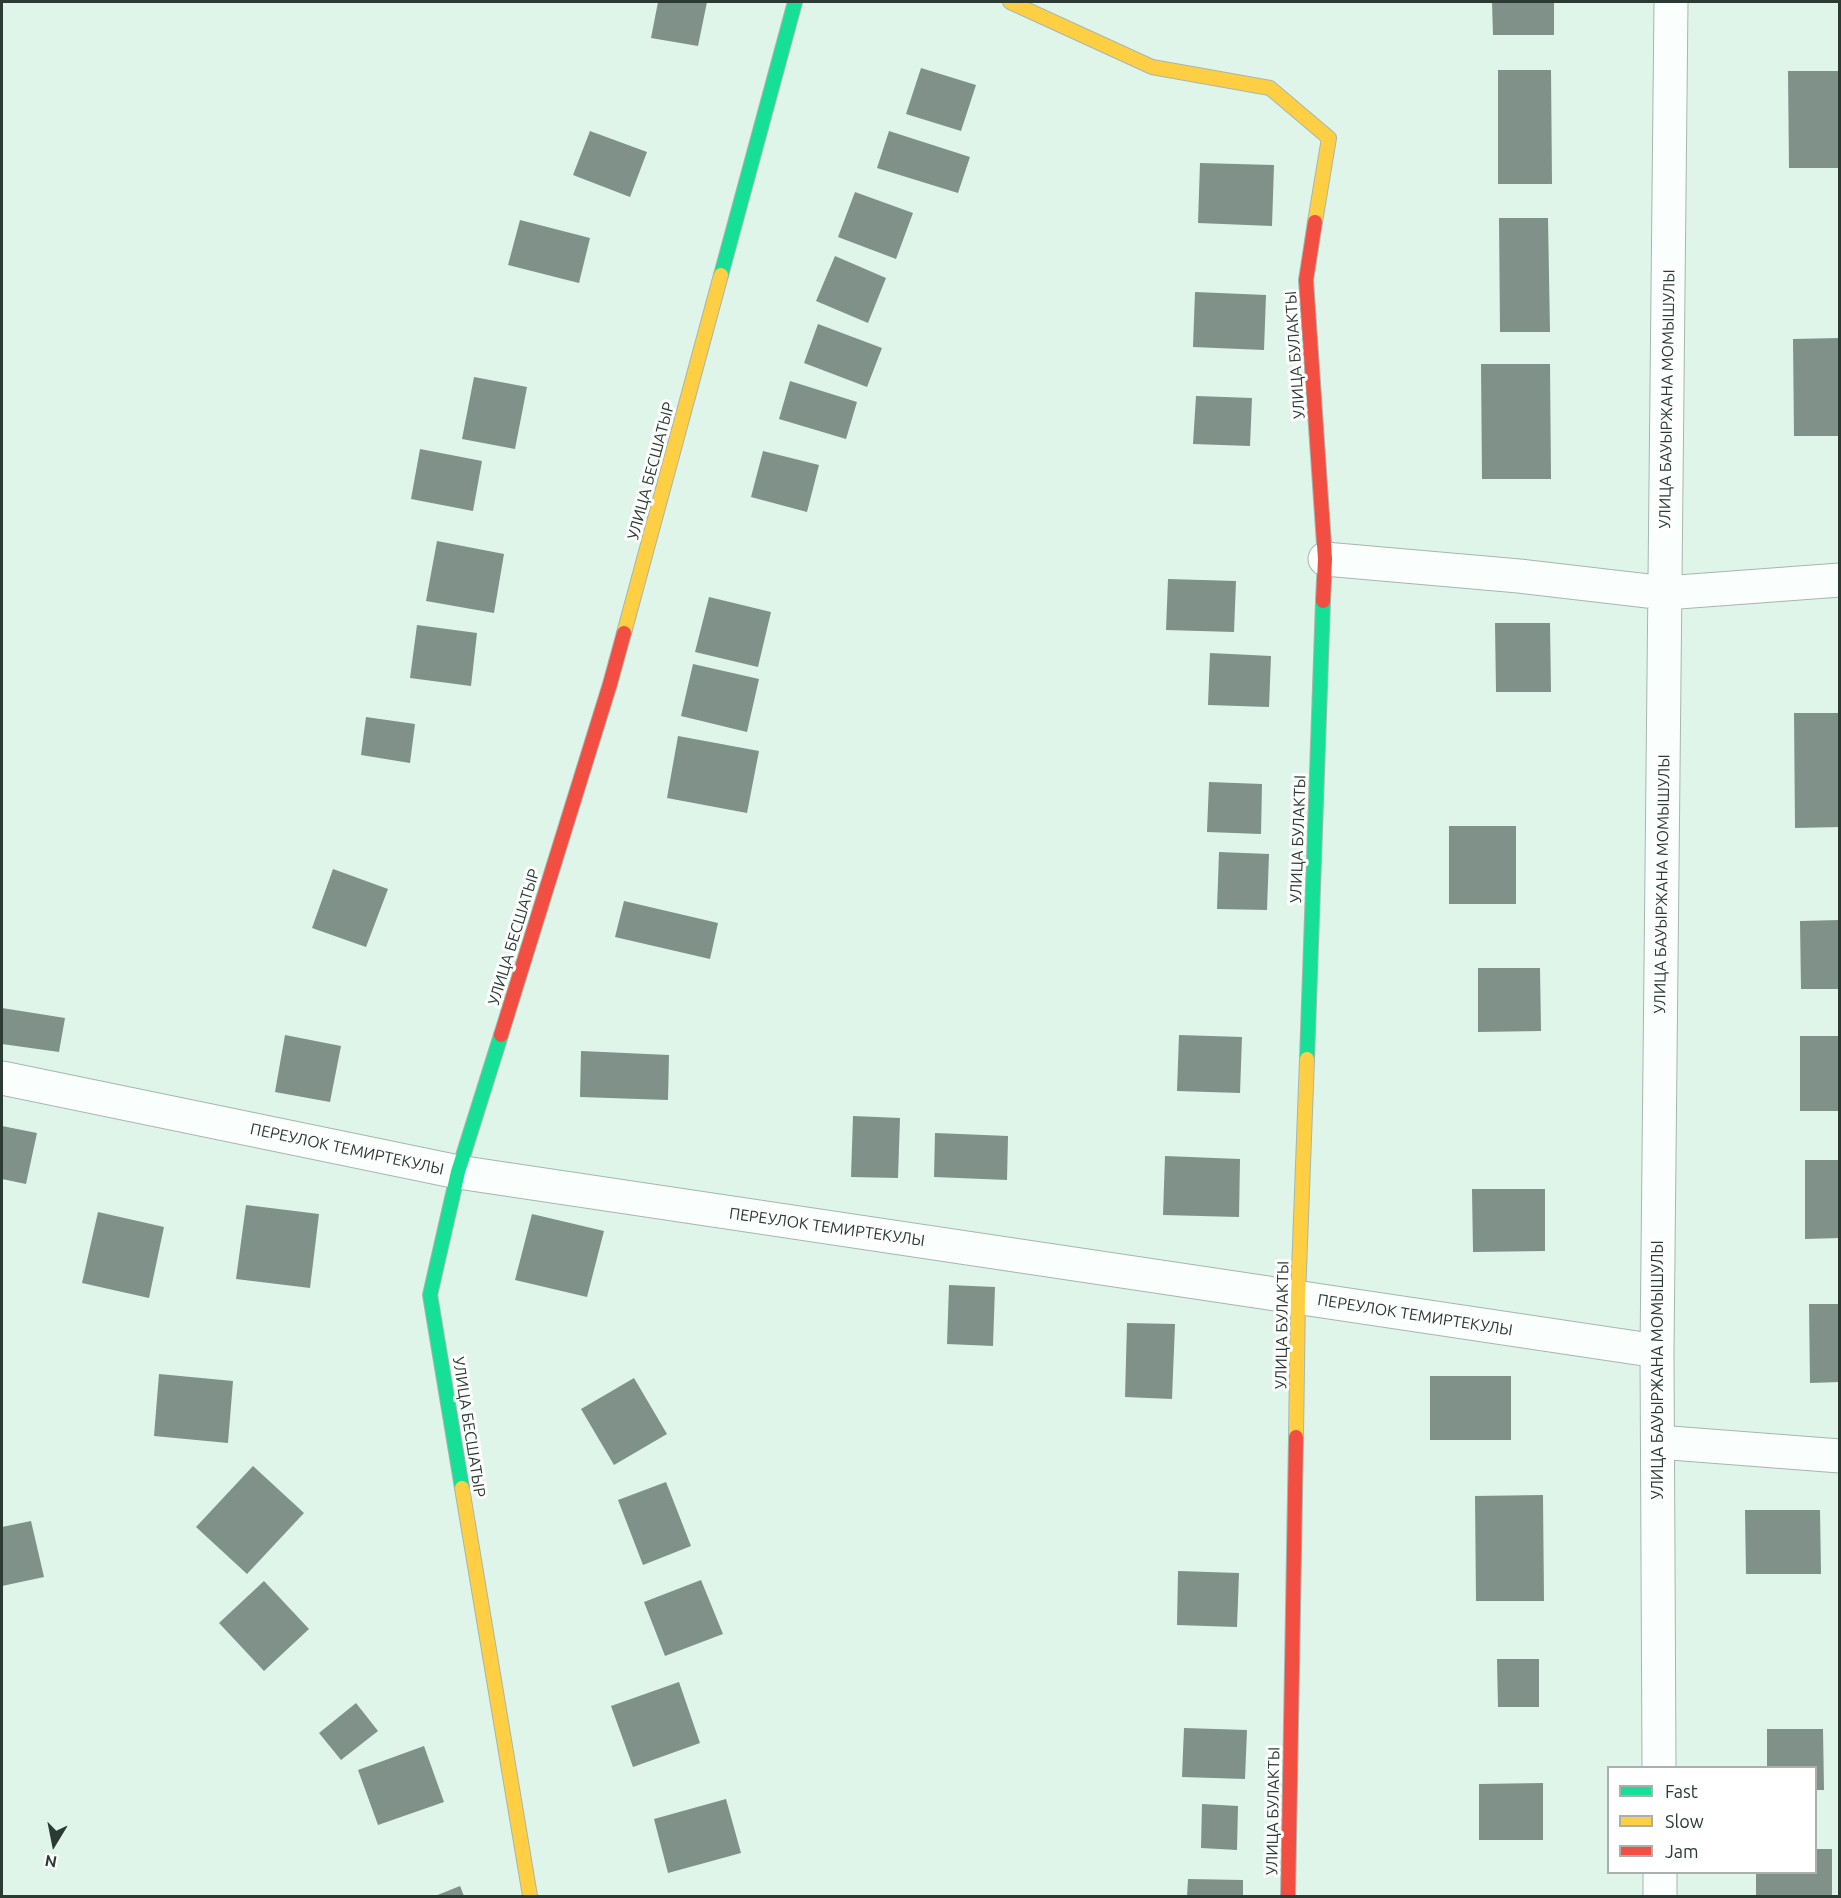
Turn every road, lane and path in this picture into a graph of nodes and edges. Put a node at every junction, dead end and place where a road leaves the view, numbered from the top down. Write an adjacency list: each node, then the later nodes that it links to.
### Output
1 (795, 2): 8 (street, УЛИЦА БЕСШАТЫР)
2 (1010, 2): 4 (street, УЛИЦА БУЛАКТЫ)
3 (1671, 2): 6 (street, УЛИЦА БАУЫРЖАНА МОМЫШУЛЫ)
4 (1325, 559): 6 (street); 9 (street, УЛИЦА БУЛАКТЫ)
5 (1839, 580): 6 (street)
6 (1665, 594): 10 (street, УЛИЦА БАУЫРЖАНА МОМЫШУЛЫ)
7 (2, 1078): 8 (street, ПЕРЕУЛОК ТЕМИРТЕКУЛЫ)
8 (458, 1172): 9 (street, ПЕРЕУЛОК ТЕМИРТЕКУЛЫ); 15 (street, УЛИЦА БЕСШАТЫР)
9 (1298, 1297): 10 (street, ПЕРЕУЛОК ТЕМИРТЕКУЛЫ); 16 (street, УЛИЦА БУЛАКТЫ)
10 (1657, 1351): 11 (street, УЛИЦА БАУЫРЖАНА МОМЫШУЛЫ)
11 (1658, 1442): 12 (street); 13 (street, УЛИЦА БАУЫРЖАНА МОМЫШУЛЫ)
12 (1839, 1456)
13 (1659, 1766)
14 (1660, 1874): 17 (street)
15 (530, 1896)
16 (1288, 1896)
17 (1660, 1896)

